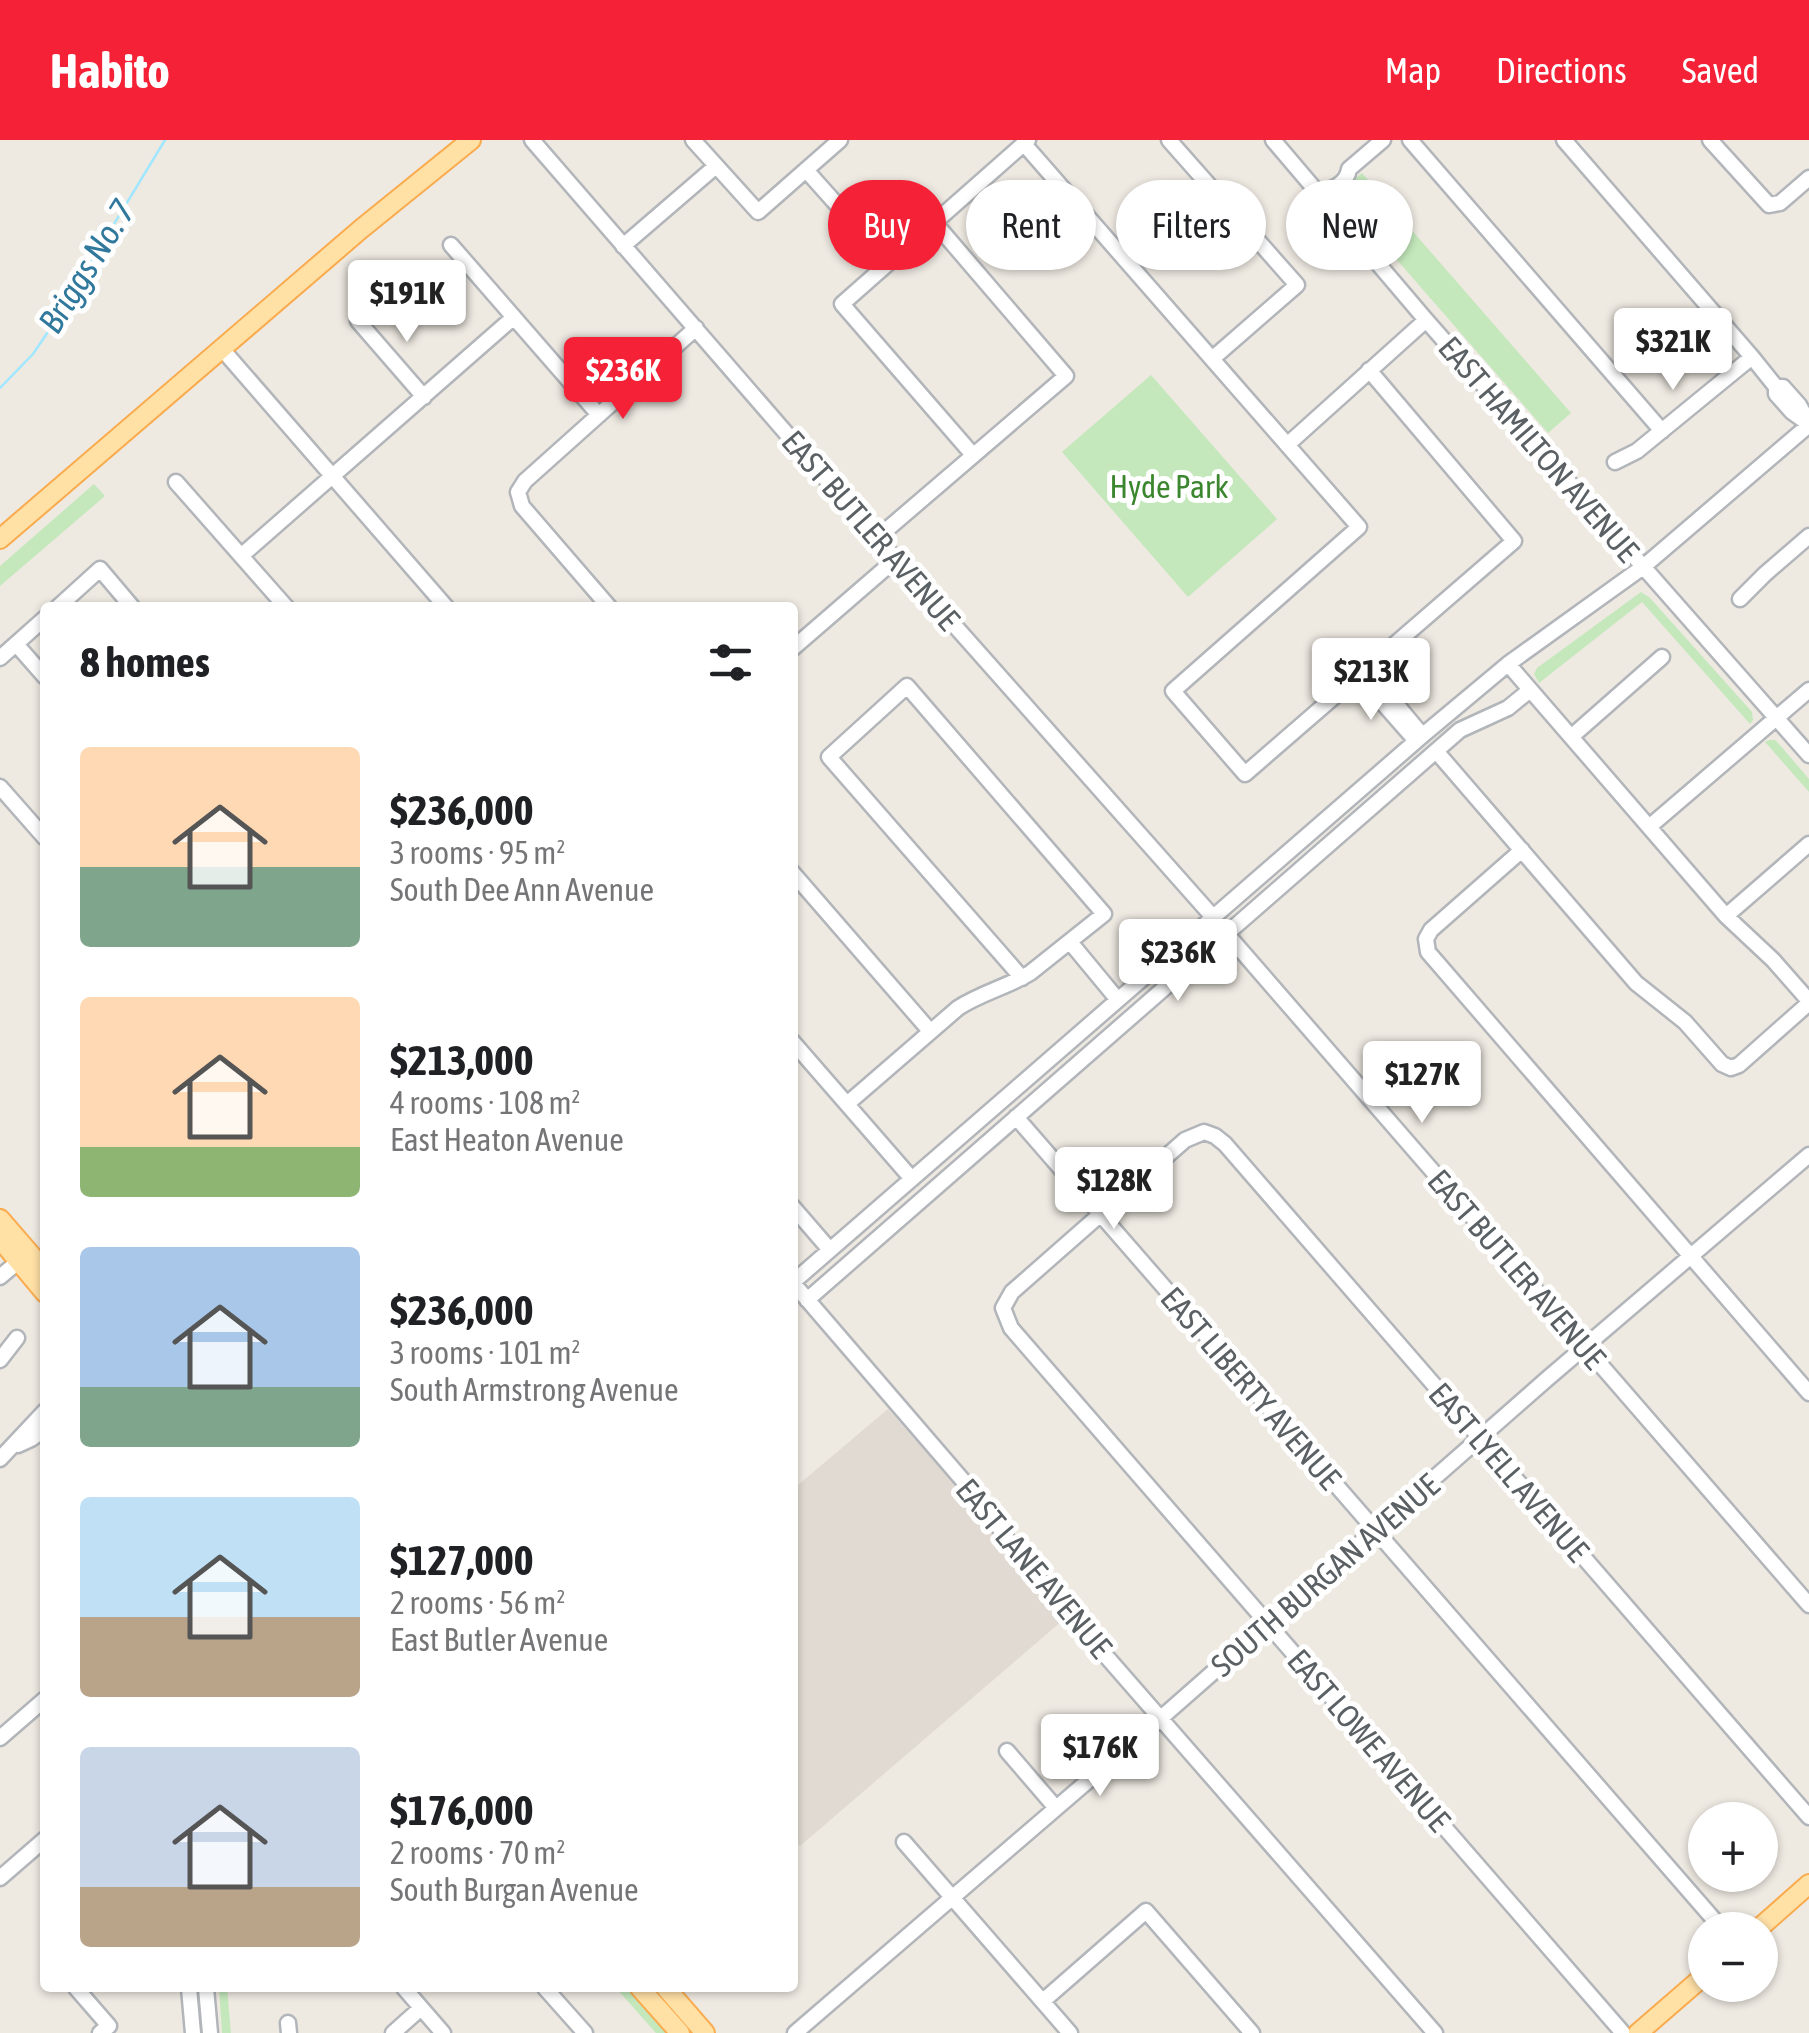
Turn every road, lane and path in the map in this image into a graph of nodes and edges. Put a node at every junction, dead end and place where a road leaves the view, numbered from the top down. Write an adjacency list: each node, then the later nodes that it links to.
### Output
1 (471, 140): 28 (main road)
2 (532, 140): 21 (street, EAST BUTLER AVENUE)
3 (693, 140): 12 (street)
4 (840, 140): 13 (street)
5 (1170, 140): 30 (street)
6 (1273, 140): 15 (street, EAST HAMILTON AVENUE)
7 (1383, 140): 16 (street)
8 (1410, 140): 35 (street)
9 (1564, 140): 29 (street)
10 (1710, 140): 14 (street)
11 (1026, 142): 18 (street); 30 (street)
12 (716, 166): 13 (street); 21 (street)
13 (806, 170): 17 (street)
14 (1809, 178)
15 (1308, 180)
16 (1344, 180)
17 (828, 195)
18 (946, 212)
19 (946, 236): 37 (street)
20 (450, 245): 24 (street)
21 (623, 246): 27 (street, EAST BUTLER AVENUE)
22 (879, 270): 37 (street)
23 (1384, 270): 25 (street, EAST HAMILTON AVENUE)
24 (514, 317): 32 (street); 33 (street)
25 (1426, 320): 31 (street); 46 (street, EAST HAMILTON AVENUE)
26 (358, 321): 32 (street)
27 (696, 328): 33 (street); 42 (street, EAST BUTLER AVENUE)
28 (222, 349): 39 (street); 43 (main road)
29 (1752, 357): 34 (street); 35 (street)
30 (1212, 359): 36 (street)
31 (1369, 370): 36 (street); 60 (street)
32 (424, 397): 39 (street)
33 (599, 415): 52 (street)
34 (1809, 424): 46 (street)
35 (1662, 431): 38 (street)
36 (1287, 445): 60 (street)
37 (973, 455): 42 (street)
38 (1615, 462)
39 (332, 476): 44 (street); 51 (street)
40 (176, 482): 44 (street)
41 (1809, 536): 47 (street)
42 (877, 538): 45 (street, EAST BUTLER AVENUE)
43 (0, 540)
44 (242, 556): 50 (street)
45 (896, 559): 55 (street); 75 (street, EAST BUTLER AVENUE)
46 (1643, 567): 58 (street); 63 (street, EAST HAMILTON AVENUE)
47 (1740, 599)
48 (64, 602): 49 (street)
49 (128, 602)
50 (282, 602)
51 (441, 602)
52 (605, 602)
53 (40, 622): 54 (street)
54 (16, 644): 56 (street); 59 (street)
55 (798, 644)
56 (0, 658)
57 (1662, 658): 65 (street)
58 (1508, 664): 61 (street); 64 (street)
59 (40, 671)
60 (1363, 673): 64 (street)
61 (1530, 690): 65 (street); 66 (street)
62 (1809, 690): 63 (street)
63 (1776, 718): 67 (street, EAST HAMILTON AVENUE); 69 (street)
64 (1419, 738): 75 (street)
65 (1572, 738): 69 (street)
66 (1436, 750): 72 (street); 76 (street)
67 (1809, 756)
68 (0, 786): 70 (street)
69 (1649, 826): 74 (street)
70 (40, 832)
71 (1809, 844): 74 (street)
72 (1522, 850): 80 (street); 95 (street)
73 (798, 879): 81 (street)
74 (1726, 916): 80 (street)
75 (1213, 917): 79 (street)
76 (1226, 933): 84 (street); 102 (street, EAST BUTLER AVENUE)
77 (1070, 942): 78 (street); 78 (street); 79 (street)
78 (1022, 978): 81 (street)
79 (1118, 1000): 87 (street)
80 (1809, 1002)
81 (930, 1030): 83 (street)
82 (798, 1048): 83 (street)
83 (847, 1104): 87 (street)
84 (1016, 1117): 90 (street, EAST LIBERTY AVENUE); 100 (street)
85 (1809, 1155): 86 (street, SOUTH BURGAN AVENUE)
86 (1796, 1166): 88 (street); 95 (street, SOUTH BURGAN AVENUE)
87 (912, 1179): 94 (street)
88 (1809, 1180)
89 (798, 1213): 94 (street)
90 (1101, 1214): 107 (street, EAST LYELL AVENUE); 110 (street, EAST LIBERTY AVENUE); 112 (street, EAST LOWE AVENUE)
91 (0, 1219): 96 (main road)
92 (0, 1228): 96 (main road)
93 (0, 1239): 96 (main road)
94 (830, 1250): 98 (street)
95 (1690, 1257): 102 (street, SOUTH BURGAN AVENUE); 104 (street)
96 (35, 1258): 97 (street)
97 (0, 1277)
98 (798, 1279)
99 (798, 1289): 100 (street, EAST LANE AVENUE)
100 (807, 1300): 114 (street, EAST LANE AVENUE)
101 (17, 1338): 103 (street)
102 (1585, 1348): 107 (street, SOUTH BURGAN AVENUE); 111 (street, EAST BUTLER AVENUE)
103 (0, 1360)
104 (1809, 1393)
105 (40, 1416): 108 (street)
106 (40, 1433): 108 (street)
107 (1481, 1440): 110 (street, SOUTH BURGAN AVENUE); 118 (street, EAST LYELL AVENUE)
108 (12, 1448): 109 (street)
109 (0, 1459)
110 (1375, 1531): 112 (street, SOUTH BURGAN AVENUE); 124 (street, EAST LIBERTY AVENUE)
111 (1809, 1605)
112 (1268, 1624): 114 (street, SOUTH BURGAN AVENUE); 148 (street, EAST LOWE AVENUE)
113 (40, 1704): 115 (street)
114 (1161, 1718): 117 (street, SOUTH BURGAN AVENUE); 147 (street, EAST LANE AVENUE)
115 (0, 1738)
116 (1007, 1751): 117 (street)
117 (1056, 1808): 123 (street, SOUTH BURGAN AVENUE)
118 (1809, 1817)
119 (904, 1842): 123 (street)
120 (40, 1843): 121 (street)
121 (0, 1878)
122 (1809, 1884): 125 (main road)
123 (952, 1896): 134 (street); 144 (street, SOUTH BURGAN AVENUE)
124 (1707, 1912)
125 (1777, 1912)
126 (1688, 1990): 149 (main road)
127 (79, 1992): 136 (street)
128 (190, 1992): 137 (street)
129 (206, 1992): 138 (street)
130 (407, 1992): 135 (street)
131 (549, 1992): 141 (street)
132 (644, 1992): 142 (main road)
133 (669, 1992): 143 (main road)
134 (1043, 2001): 145 (street); 146 (street)
135 (421, 2008): 139 (street); 140 (street)
136 (100, 2033)
137 (193, 2033)
138 (210, 2033)
139 (394, 2033)
140 (444, 2033)
141 (585, 2033)
142 (680, 2033)
143 (705, 2033)
144 (795, 2033)
145 (1070, 2033)
146 (1252, 2033)
147 (1435, 2033)
148 (1623, 2033)
149 (1638, 2033)

